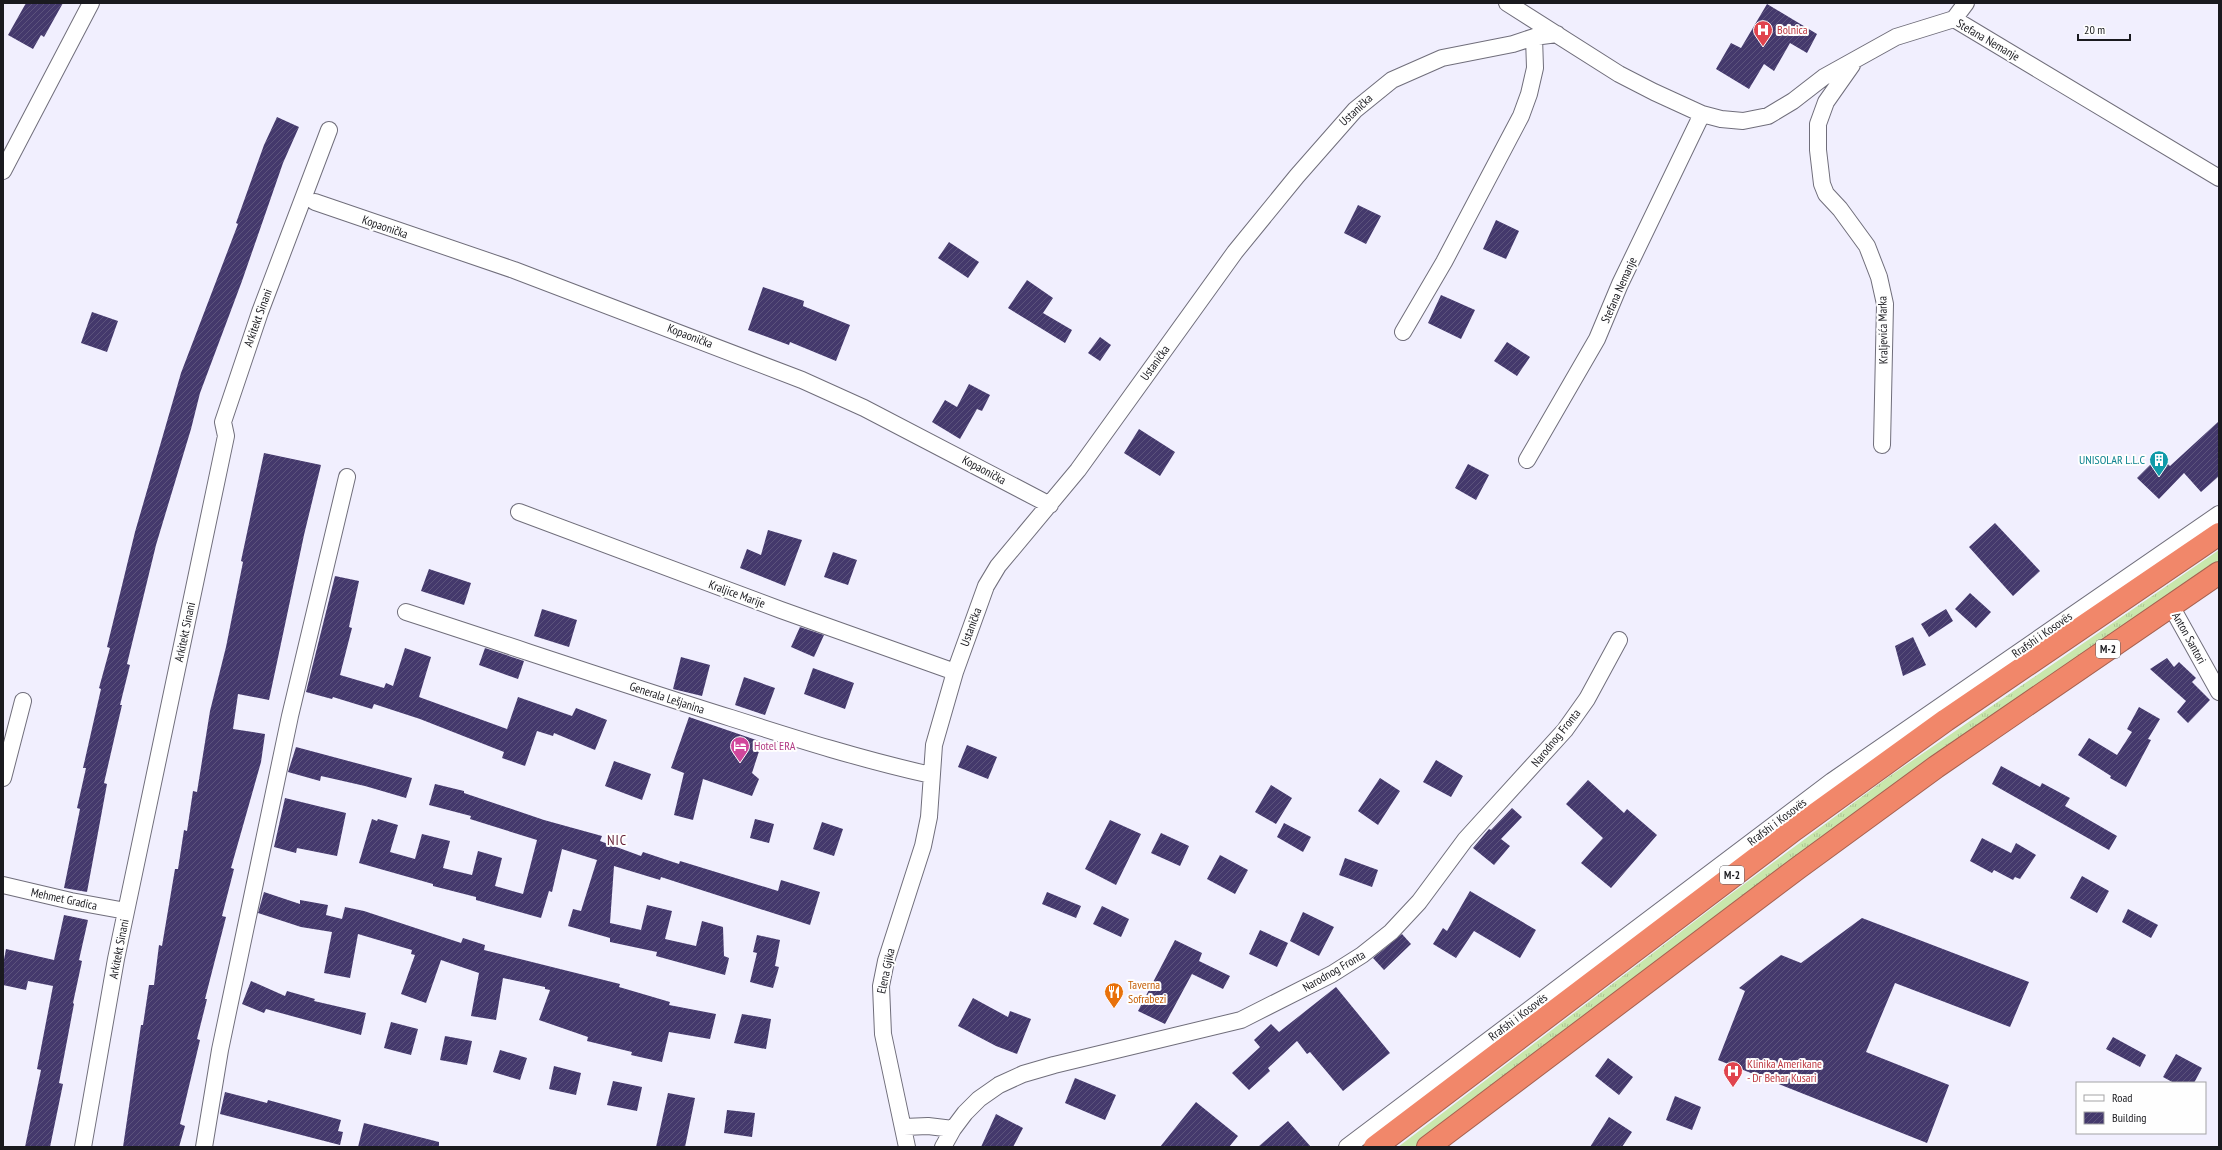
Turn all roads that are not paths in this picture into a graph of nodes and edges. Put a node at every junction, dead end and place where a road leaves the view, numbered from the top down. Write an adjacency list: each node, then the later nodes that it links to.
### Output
1 (91, 3): 10 (street)
2 (1507, 3): 5 (street, Stefana Nemanje)
3 (1966, 3): 4 (street)
4 (1954, 19): 7 (street, Stefana Nemanje); 11 (street, Stefana Nemanje)
5 (1557, 34): 6 (street, Ustanička); 8 (street, Stefana Nemanje)
6 (1534, 37): 13 (street); 17 (street, Ustanička)
7 (1853, 62): 8 (street, Stefana Nemanje); 14 (street, Kraljevića Marka)
8 (1702, 114): 15 (street, Stefana Nemanje)
9 (329, 130): 32 (street, Arkitekt Sinani)
10 (3, 171)
11 (2219, 178)
12 (315, 202): 17 (street, Kopaonička)
13 (1403, 332)
14 (1882, 445)
15 (1526, 460)
16 (347, 477): 36 (street)
17 (1050, 505): 25 (street, Ustanička)
18 (519, 512): 25 (street, Kraljice Marije)
19 (2219, 514): 39 (street, Rrafshi i Kosovës)
20 (2219, 534): 40 (highway, Rrafshi i Kosovës / M-2)
21 (2219, 573): 22 (highway, M-2)
22 (2172, 606): 26 (street, Anton Santori); 41 (highway, M-2)
23 (406, 612): 28 (street, Generala Lešjanina)
24 (1619, 640): 34 (street, Narodnog Fronta)
25 (956, 672): 28 (street, Ustanička)
26 (2219, 692)
27 (23, 701): 29 (street)
28 (931, 775): 30 (street, Ustanička)
29 (3, 778)
30 (929, 817): 33 (street, Elena Gjika)
31 (3, 885): 32 (street, Mehmet Gradica)
32 (126, 911): 35 (street, Arkitekt Sinani)
33 (904, 1127): 34 (street); 37 (street, Elena Gjika)
34 (952, 1129): 38 (street, Narodnog Fronta)
35 (83, 1147)
36 (204, 1147)
37 (907, 1147)
38 (943, 1147)
39 (1347, 1147)
40 (1376, 1147)
41 (1428, 1147)

